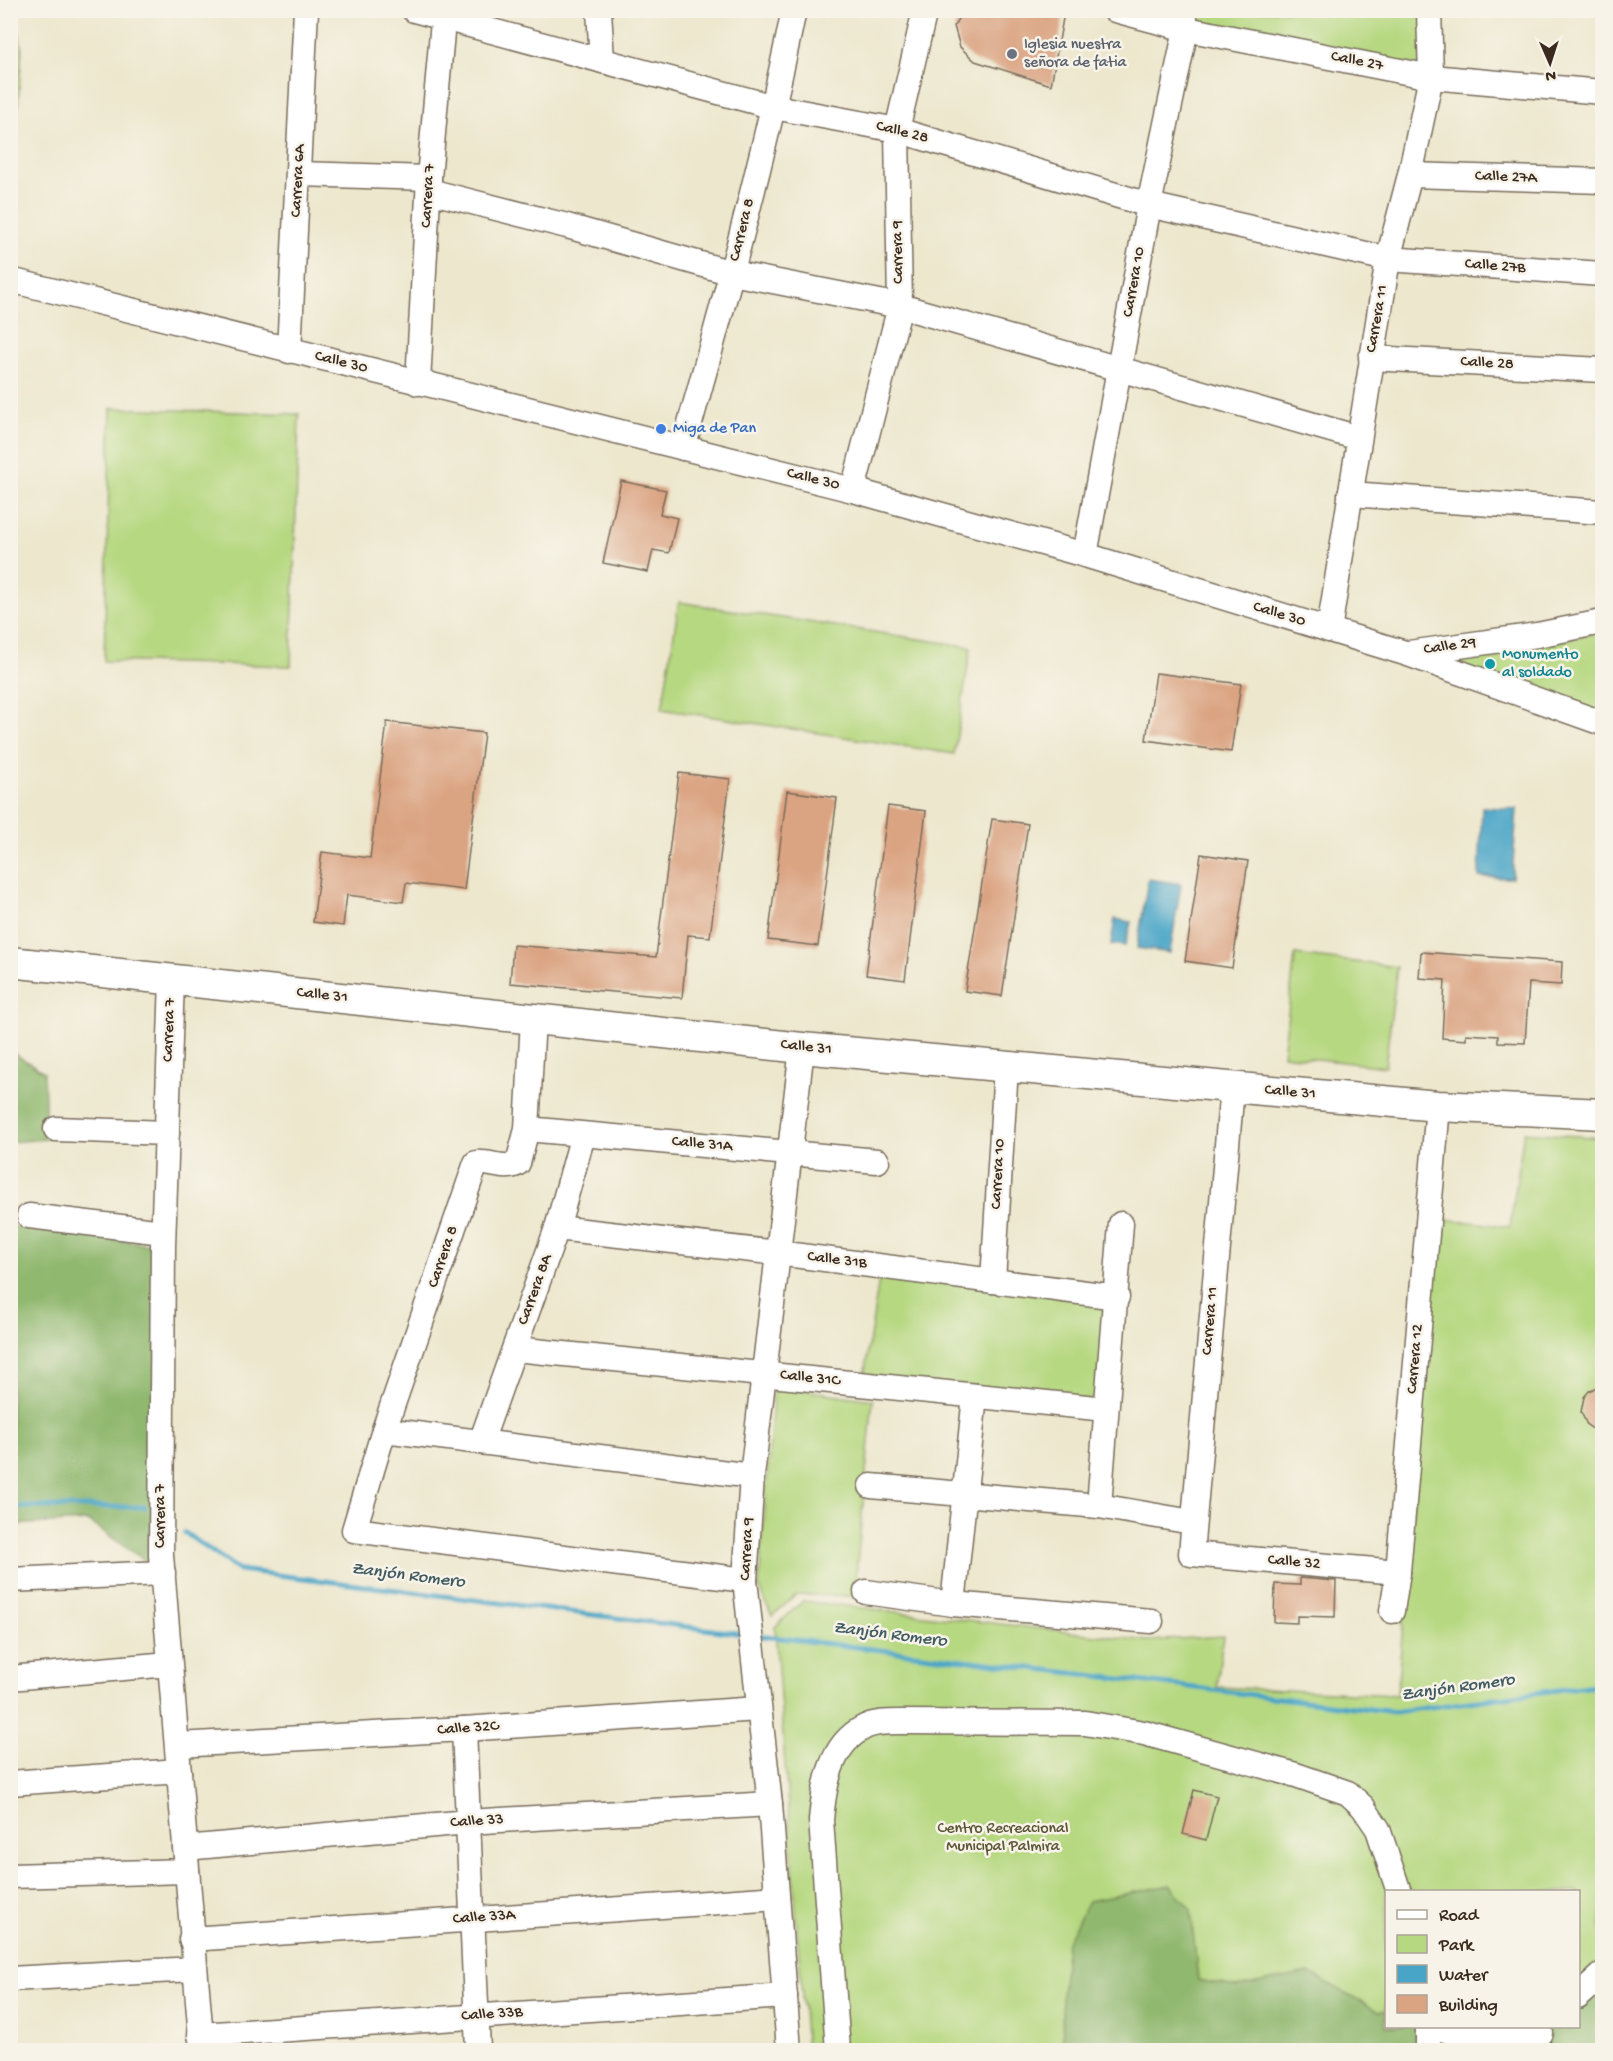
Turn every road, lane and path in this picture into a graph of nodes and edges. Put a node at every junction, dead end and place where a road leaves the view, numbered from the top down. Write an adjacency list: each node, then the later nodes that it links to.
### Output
1 (306, 10): 15 (street, Carrera 6A)
2 (414, 10): 8 (street, Calle 28)
3 (599, 10): 10 (street)
4 (794, 10): 13 (street, Carrera 8)
5 (925, 10): 14 (street, Carrera 9)
6 (1115, 10): 9 (street, Calle 27)
7 (1429, 10): 11 (street, Carrera 11)
8 (444, 14): 10 (street, Calle 28); 18 (street, Carrera 7)
9 (1185, 20): 11 (street, Calle 27); 19 (street, Carrera 10)
10 (602, 61): 13 (street, Calle 28)
11 (1431, 77): 12 (street, Calle 27); 16 (street, Carrera 11)
12 (1602, 92)
13 (774, 107): 14 (street, Calle 28); 21 (street, Carrera 8)
14 (897, 130): 19 (street, Calle 28); 24 (street, Carrera 9)
15 (299, 174): 18 (street); 25 (street, Carrera 6A)
16 (1410, 175): 17 (street, Calle 27A); 20 (street, Carrera 11)
17 (1602, 181)
18 (429, 184): 21 (street); 29 (street, Carrera 7)
19 (1149, 205): 20 (street, Calle 28); 27 (street, Carrera 10)
20 (1388, 259): 22 (street, Calle 27B); 26 (street, Carrera 11)
21 (732, 273): 24 (street); 31 (street, Carrera 8)
22 (1602, 274)
23 (10, 280): 25 (street, Calle 30)
24 (900, 306): 27 (street); 32 (street, Carrera 9)
25 (288, 351): 29 (street, Calle 30)
26 (1371, 358): 28 (street, Calle 28); 30 (street, Carrera 11)
27 (1120, 370): 30 (street); 35 (street, Carrera 10)
28 (1602, 370)
29 (418, 382): 31 (street, Calle 30)
30 (1359, 438): 33 (street, Carrera 11)
31 (683, 448): 32 (street, Calle 30)
32 (853, 490): 35 (street, Calle 30)
33 (1350, 494): 34 (street); 37 (street, Carrera 11)
34 (1602, 512)
35 (1085, 555): 37 (street, Calle 30)
36 (1602, 622): 38 (street, Calle 29)
37 (1329, 630): 38 (street, Calle 30)
38 (1405, 654): 39 (street, Calle 30)
39 (1602, 723)
40 (12, 963): 41 (main road, Calle 31)
41 (172, 980): 42 (main road, Calle 31); 50 (street, Carrera 7)
42 (532, 1019): 43 (main road, Calle 31); 49 (street, Carrera 8)
43 (802, 1048): 44 (main road, Calle 31); 52 (street, Carrera 9)
44 (1006, 1067): 45 (main road, Calle 31); 59 (street, Carrera 10)
45 (1232, 1088): 46 (main road, Calle 31); 71 (street, Carrera 11)
46 (1438, 1106): 47 (main road, Calle 31); 73 (street, Carrera 12)
47 (1602, 1114)
48 (56, 1129): 50 (street)
49 (527, 1129): 51 (street, Calle 31A); 65 (street, Carrera 8)
50 (167, 1133): 57 (street, Carrera 7)
51 (583, 1135): 52 (street, Calle 31A); 56 (street, Carrera 8A)
52 (790, 1152): 53 (street, Calle 31A); 58 (street, Carrera 9)
53 (878, 1161)
54 (29, 1216): 57 (street)
55 (1121, 1224): 60 (street)
56 (557, 1228): 58 (street, Calle 31B); 61 (street, Carrera 8A)
57 (163, 1232): 74 (street, Carrera 7)
58 (778, 1253): 59 (street, Calle 31B); 62 (street, Carrera 9)
59 (993, 1281): 60 (street, Calle 31B)
60 (1117, 1297): 64 (street)
61 (515, 1349): 62 (street, Calle 31C); 66 (street, Carrera 8A)
62 (764, 1375): 63 (street, Calle 31C); 67 (street, Carrera 9)
63 (975, 1396): 64 (street, Calle 31C); 69 (street)
64 (1106, 1410): 70 (street)
65 (384, 1430): 66 (street); 76 (street, Carrera 8)
66 (481, 1442): 67 (street)
67 (752, 1476): 76 (street, Carrera 9)
68 (871, 1486): 69 (street)
69 (965, 1494): 70 (street); 78 (street)
70 (1099, 1506): 71 (street)
71 (1192, 1522): 72 (street, Carrera 11)
72 (1191, 1554): 73 (street, Calle 32)
73 (1398, 1572): 79 (street, Carrera 12)
74 (163, 1573): 75 (street); 81 (street, Carrera 7)
75 (10, 1580)
76 (745, 1580): 83 (street, Carrera 9)
77 (866, 1592): 78 (street)
78 (953, 1604): 80 (street)
79 (1392, 1611)
80 (1151, 1622)
81 (169, 1664): 82 (street); 85 (street, Carrera 7)
82 (10, 1678)
83 (758, 1709): 84 (street, Calle 32C); 88 (street, Carrera 9)
84 (465, 1729): 85 (street, Calle 32C); 89 (street)
85 (177, 1745): 86 (street, Carrera 7)
86 (179, 1771): 87 (street); 90 (street, Carrera 7)
87 (10, 1783)
88 (770, 1803): 89 (street, Calle 33); 93 (street, Carrera 9)
89 (468, 1822): 90 (street, Calle 33); 94 (street)
90 (186, 1859): 91 (street, Calle 33); 95 (street, Carrera 7)
91 (10, 1876)
92 (1398, 1890): 108 (street)
93 (777, 1898): 94 (street, Calle 33A); 100 (street, Carrera 9)
94 (473, 1919): 95 (street, Calle 33A); 101 (street)
95 (191, 1940): 96 (street, Carrera 7)
96 (194, 1969): 98 (street); 105 (street, Carrera 7)
97 (1602, 1975): 99 (street)
98 (10, 1979)
99 (1580, 1995)
100 (785, 1996): 101 (street, Calle 33B); 107 (street, Carrera 9)
101 (477, 2017): 105 (street, Calle 33B); 106 (street)
102 (1430, 2028): 109 (street)
103 (1439, 2028): 104 (street)
104 (1544, 2030): 110 (street)
105 (201, 2043)
106 (478, 2050)
107 (789, 2050)
108 (838, 2050)
109 (1428, 2050)
110 (1522, 2050)

